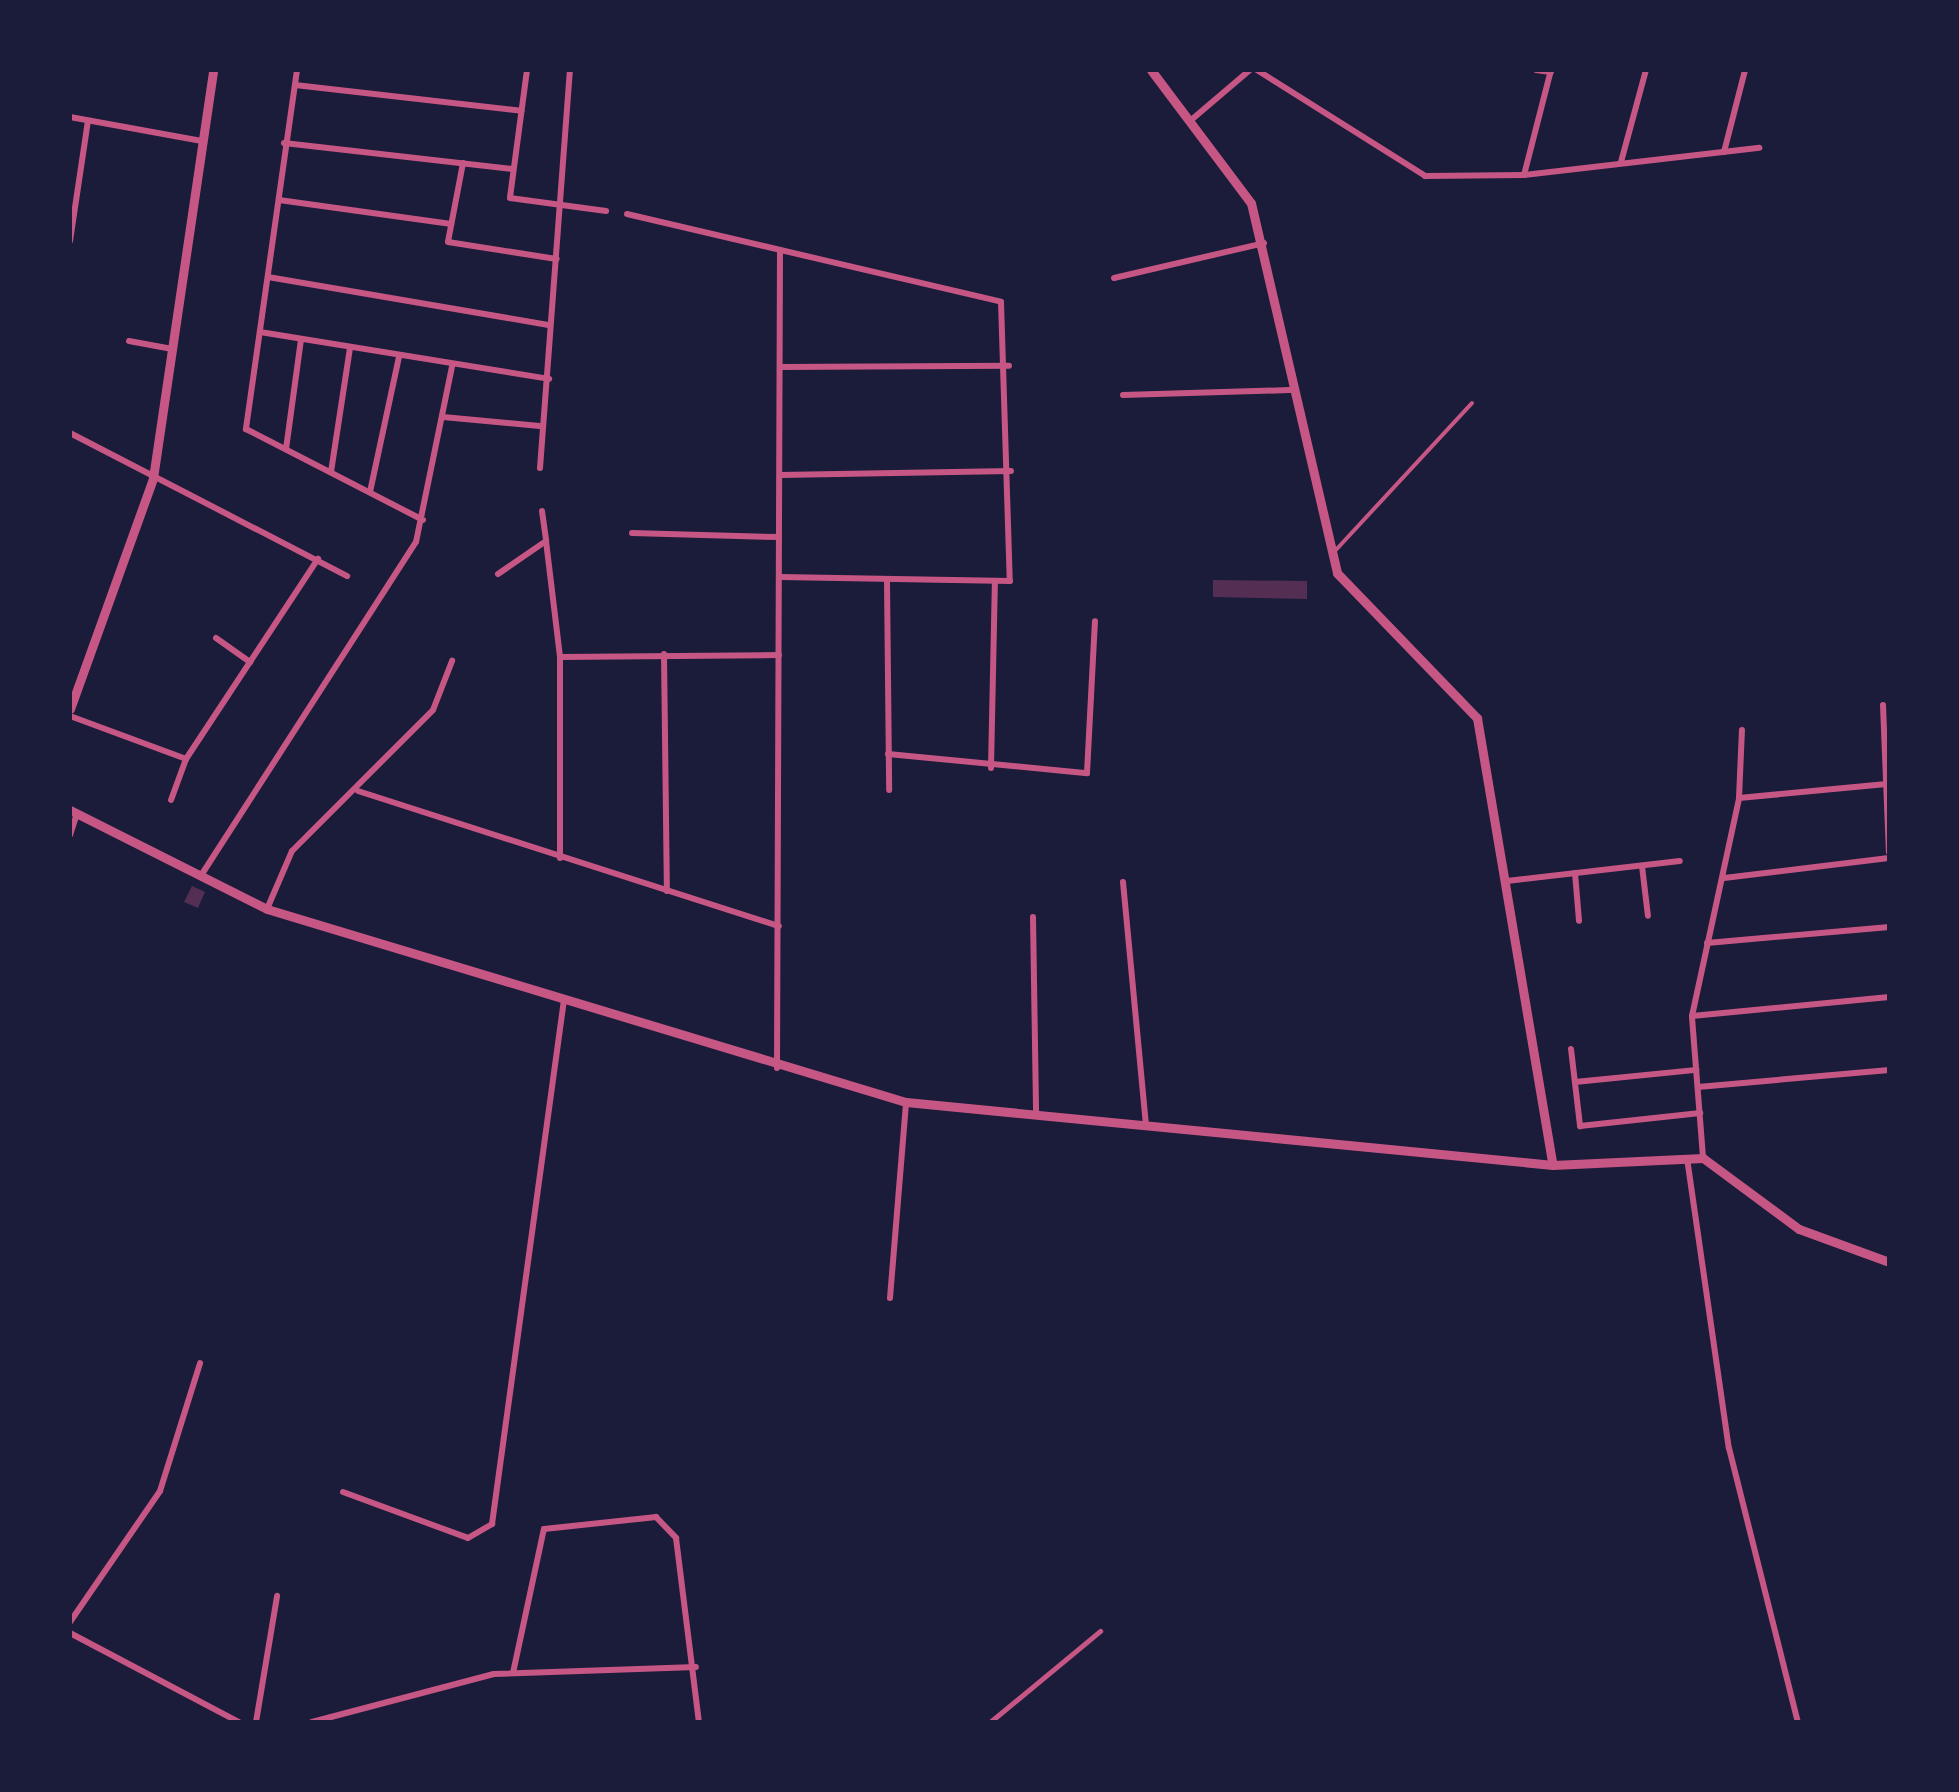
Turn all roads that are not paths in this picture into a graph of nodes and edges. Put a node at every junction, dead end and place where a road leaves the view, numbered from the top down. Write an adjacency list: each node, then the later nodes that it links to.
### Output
1 (213, 70): 16 (street)
2 (297, 70): 11 (street)
3 (527, 70): 12 (street)
4 (570, 70): 25 (street)
5 (1151, 70): 15 (street)
6 (1253, 70): 15 (street); 23 (street)
7 (1536, 70): 10 (street)
8 (1646, 70): 20 (street)
9 (1744, 70): 19 (street)
10 (1551, 71): 23 (street)
11 (295, 85): 12 (street); 17 (street)
12 (522, 110): 22 (street)
13 (70, 118): 14 (street)
14 (88, 121): 16 (street); 29 (street)
15 (1190, 121): 30 (street)
16 (202, 141): 40 (street)
17 (284, 143): 21 (street); 24 (street)
18 (1759, 148): 19 (street)
19 (1724, 152): 20 (street)
20 (1621, 162): 23 (street)
21 (463, 163): 22 (street); 28 (street)
22 (511, 168): 25 (street)
23 (1524, 175)
24 (278, 200): 28 (street); 33 (street)
25 (556, 204): 26 (street); 32 (street)
26 (606, 211)
27 (628, 214): 31 (street)
28 (451, 224): 32 (street)
29 (70, 241)
30 (1264, 242): 34 (street); 46 (street)
31 (780, 250): 42 (street); 44 (street)
32 (557, 259): 35 (street)
33 (268, 277): 35 (street); 36 (street)
34 (1114, 278)
35 (550, 325): 45 (street)
36 (260, 332): 37 (street); 52 (street)
37 (301, 340): 39 (street); 52 (street)
38 (130, 341): 40 (street)
39 (350, 348): 41 (street); 55 (street)
40 (172, 349): 57 (street)
41 (399, 356): 43 (street); 58 (street)
42 (1009, 366): 44 (street); 54 (street)
43 (452, 367): 45 (street); 49 (street)
44 (780, 367): 56 (street)
45 (549, 379): 50 (street)
46 (1296, 390): 47 (street); 64 (street)
47 (1123, 395)
48 (1472, 402): 64 (lane)
49 (443, 416): 50 (street); 60 (street)
50 (540, 426): 53 (street)
51 (72, 438): 57 (street)
52 (286, 449): 55 (street)
53 (540, 468)
54 (1011, 471): 56 (street); 70 (street)
55 (330, 472): 58 (street)
56 (780, 476): 62 (street)
57 (153, 478): 65 (street); 79 (street)
58 (370, 492): 60 (street)
59 (542, 511): 63 (street)
60 (423, 520): 96 (street)
61 (632, 533): 62 (street)
62 (779, 536): 68 (street)
63 (546, 541): 66 (street); 75 (street)
64 (1331, 556): 98 (street)
65 (318, 559): 67 (street); 77 (street)
66 (498, 574)
67 (348, 576)
68 (780, 577): 69 (street); 74 (street)
69 (887, 582): 70 (street); 81 (street)
70 (995, 583): 83 (street)
71 (1095, 621): 83 (street)
72 (216, 638): 77 (street)
73 (664, 654): 74 (street); 75 (street); 100 (street)
74 (779, 655): 105 (street)
75 (560, 656): 92 (street)
76 (452, 661): 86 (street)
77 (250, 662): 82 (street)
78 (1882, 706): 84 (street)
79 (70, 712): 82 (street)
80 (1742, 730): 87 (street)
81 (888, 754): 83 (street); 85 (street)
82 (186, 759): 88 (street)
83 (991, 768)
84 (1886, 784): 87 (street); 91 (street)
85 (889, 790)
86 (358, 791): 92 (street); 101 (street)
87 (1739, 798): 97 (street)
88 (171, 800)
89 (73, 812): 90 (street); 96 (street)
90 (70, 835)
91 (1889, 855): 97 (street)
92 (560, 858): 100 (street)
93 (1680, 861): 94 (street)
94 (1642, 866): 95 (street); 102 (street)
95 (1575, 873): 98 (street); 104 (street)
96 (202, 874): 101 (street)
97 (1724, 878): 107 (street)
98 (1507, 881): 123 (street)
99 (1122, 882): 120 (street)
100 (667, 891): 105 (street)
101 (266, 909): 109 (street)
102 (1648, 916)
103 (1033, 917): 119 (street)
104 (1578, 922)
105 (779, 926): 112 (street)
106 (1889, 927): 107 (street)
107 (1707, 943): 110 (street)
108 (1889, 997): 110 (street)
109 (564, 1000): 112 (street); 127 (street)
110 (1692, 1016): 113 (street)
111 (1571, 1050): 115 (street)
112 (778, 1068): 117 (street)
113 (1696, 1070): 115 (street); 116 (street)
114 (1889, 1070): 116 (street)
115 (1575, 1082): 118 (street)
116 (1698, 1087): 118 (street)
117 (906, 1102): 119 (street); 125 (street)
118 (1700, 1113): 122 (street)
119 (1036, 1116): 120 (street)
120 (1146, 1126): 123 (street)
121 (1687, 1158): 122 (street); 123 (street); 139 (street)
122 (1703, 1158): 124 (street)
123 (1553, 1165)
124 (1889, 1262)
125 (890, 1298)
126 (200, 1363): 129 (street)
127 (343, 1492)
128 (277, 1596): 135 (street)
129 (70, 1622)
130 (1100, 1631): 138 (street)
131 (70, 1634): 134 (street)
132 (696, 1666): 133 (street); 133 (street); 137 (street)
133 (513, 1674): 136 (street)
134 (238, 1722)
135 (256, 1722)
136 (312, 1722)
137 (699, 1722)
138 (990, 1722)
139 (1798, 1722)

